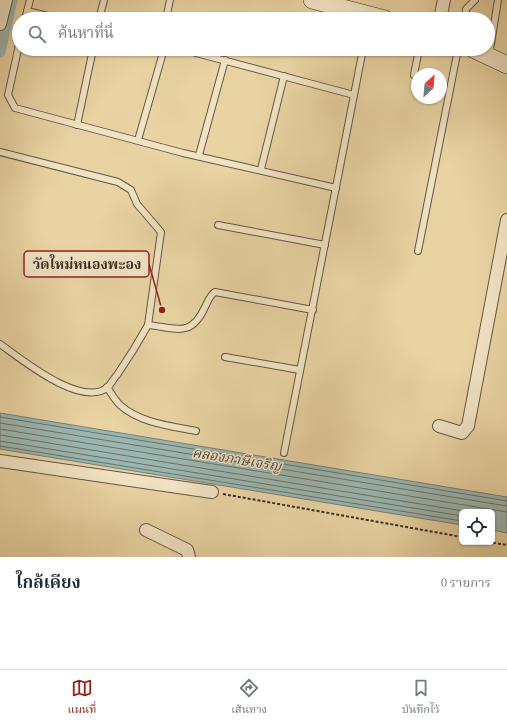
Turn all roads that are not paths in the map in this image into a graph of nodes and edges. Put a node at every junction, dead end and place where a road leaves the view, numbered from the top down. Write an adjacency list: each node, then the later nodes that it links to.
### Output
1 (6, 0): 17 (street)
2 (30, 0): 9 (lane)
3 (104, 0): 11 (lane)
4 (170, 0): 12 (lane)
5 (312, 0): 13 (main road)
6 (444, 0): 14 (street)
7 (475, 0): 15 (lane)
8 (498, 0): 16 (lane)
9 (27, 11): 10 (lane)
10 (31, 12)
11 (101, 12)
12 (167, 12)
13 (354, 12)
14 (441, 12)
15 (466, 12)
16 (495, 19)
17 (0, 24)
18 (17, 56): 31 (lane)
19 (92, 56): 31 (lane)
20 (162, 56): 32 (lane)
21 (209, 56): 26 (lane)
22 (362, 56): 30 (lane)
23 (418, 56): 28 (lane)
24 (457, 56): 40 (lane)
25 (489, 56): 27 (main road)
26 (225, 60): 29 (lane); 34 (lane)
27 (507, 64)
28 (415, 68)
29 (284, 76): 30 (lane); 35 (lane)
30 (354, 95): 36 (lane)
31 (77, 125): 32 (lane)
32 (138, 140): 34 (lane)
33 (0, 152): 42 (lane)
34 (199, 155): 35 (lane)
35 (261, 169): 36 (lane)
36 (336, 188): 39 (lane)
37 (507, 220): 47 (street)
38 (218, 225): 39 (lane)
39 (325, 245): 41 (lane)
40 (418, 251)
41 (313, 310): 42 (lane); 45 (lane)
42 (148, 326): 46 (lane)
43 (0, 344): 46 (lane)
44 (225, 357): 45 (lane)
45 (300, 370): 49 (lane)
46 (107, 387): 48 (lane)
47 (439, 426)
48 (196, 431)
49 (284, 453)
50 (0, 461): 51 (street)
51 (212, 492)
52 (146, 530): 53 (street)
53 (189, 557)

